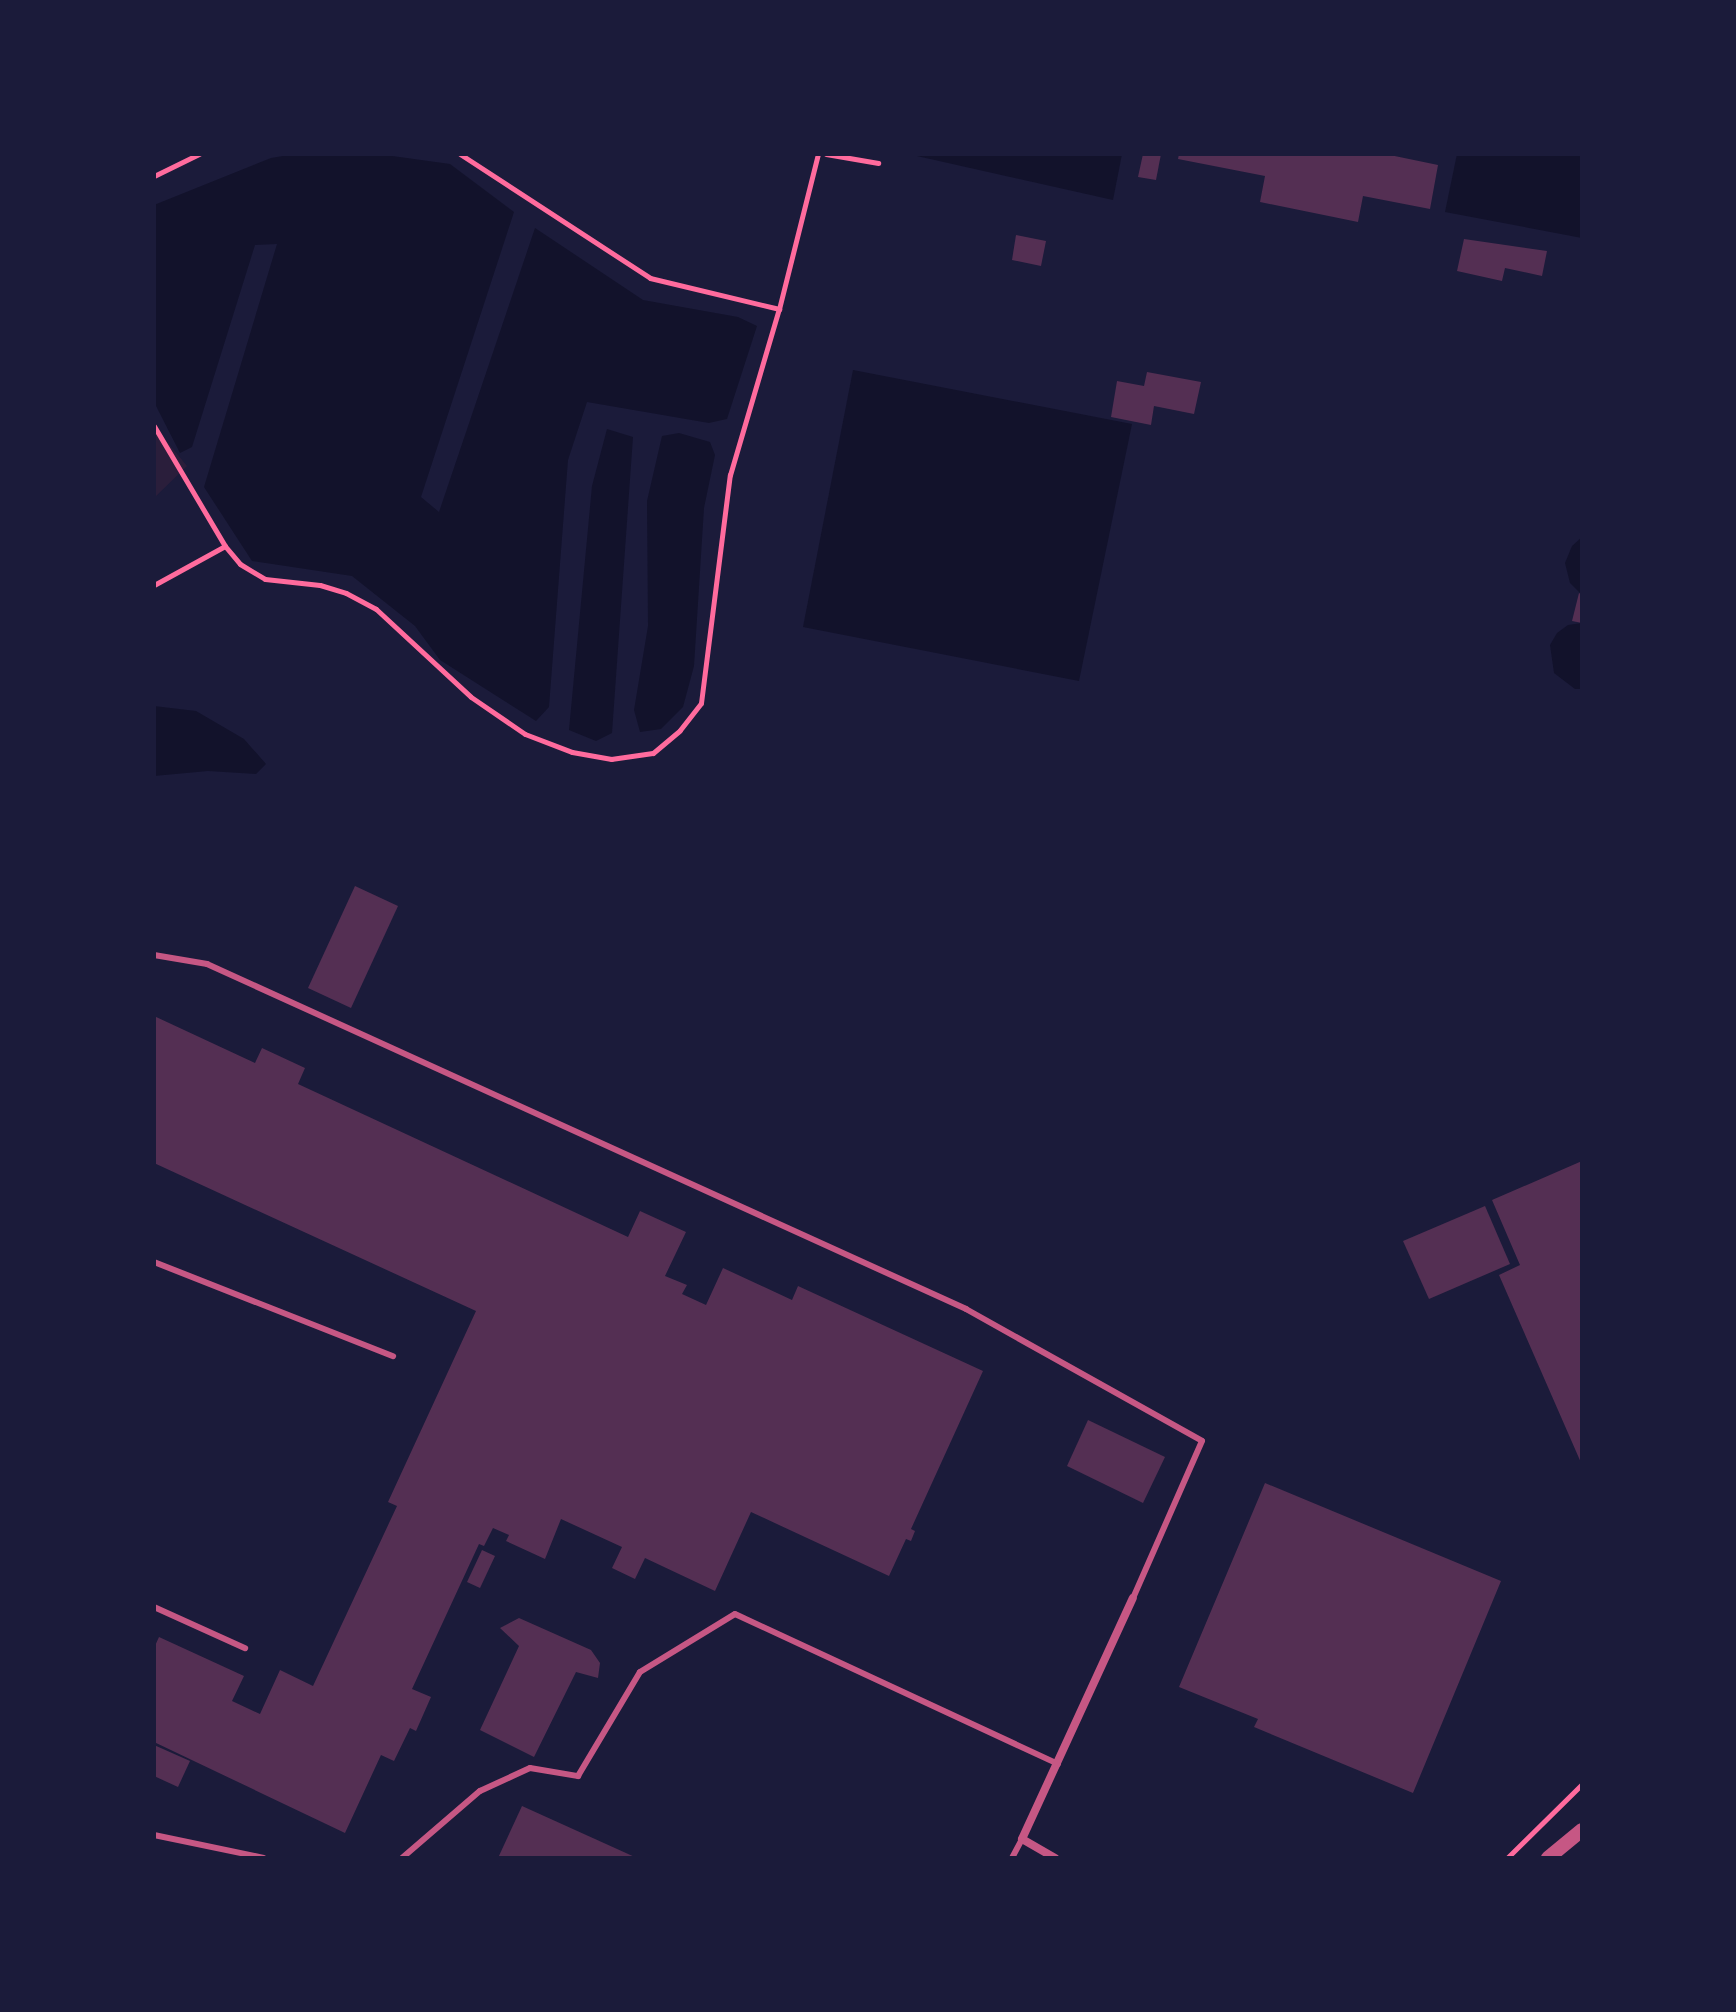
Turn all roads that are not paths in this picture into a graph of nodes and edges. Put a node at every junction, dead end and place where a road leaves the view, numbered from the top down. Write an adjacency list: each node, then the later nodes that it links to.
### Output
1 (154, 955): 4 (lane)
2 (154, 1262): 3 (lane)
3 (393, 1356)
4 (1133, 1598): 7 (street)
5 (154, 1607): 6 (lane)
6 (245, 1648)
7 (1058, 1764): 10 (street); 12 (lane)
8 (1582, 1830): 15 (street)
9 (154, 1835): 11 (lane)
10 (1022, 1839): 13 (lane); 14 (street)
11 (264, 1858)
12 (402, 1858)
13 (1012, 1858)
14 (1055, 1858)
15 (1548, 1858)

